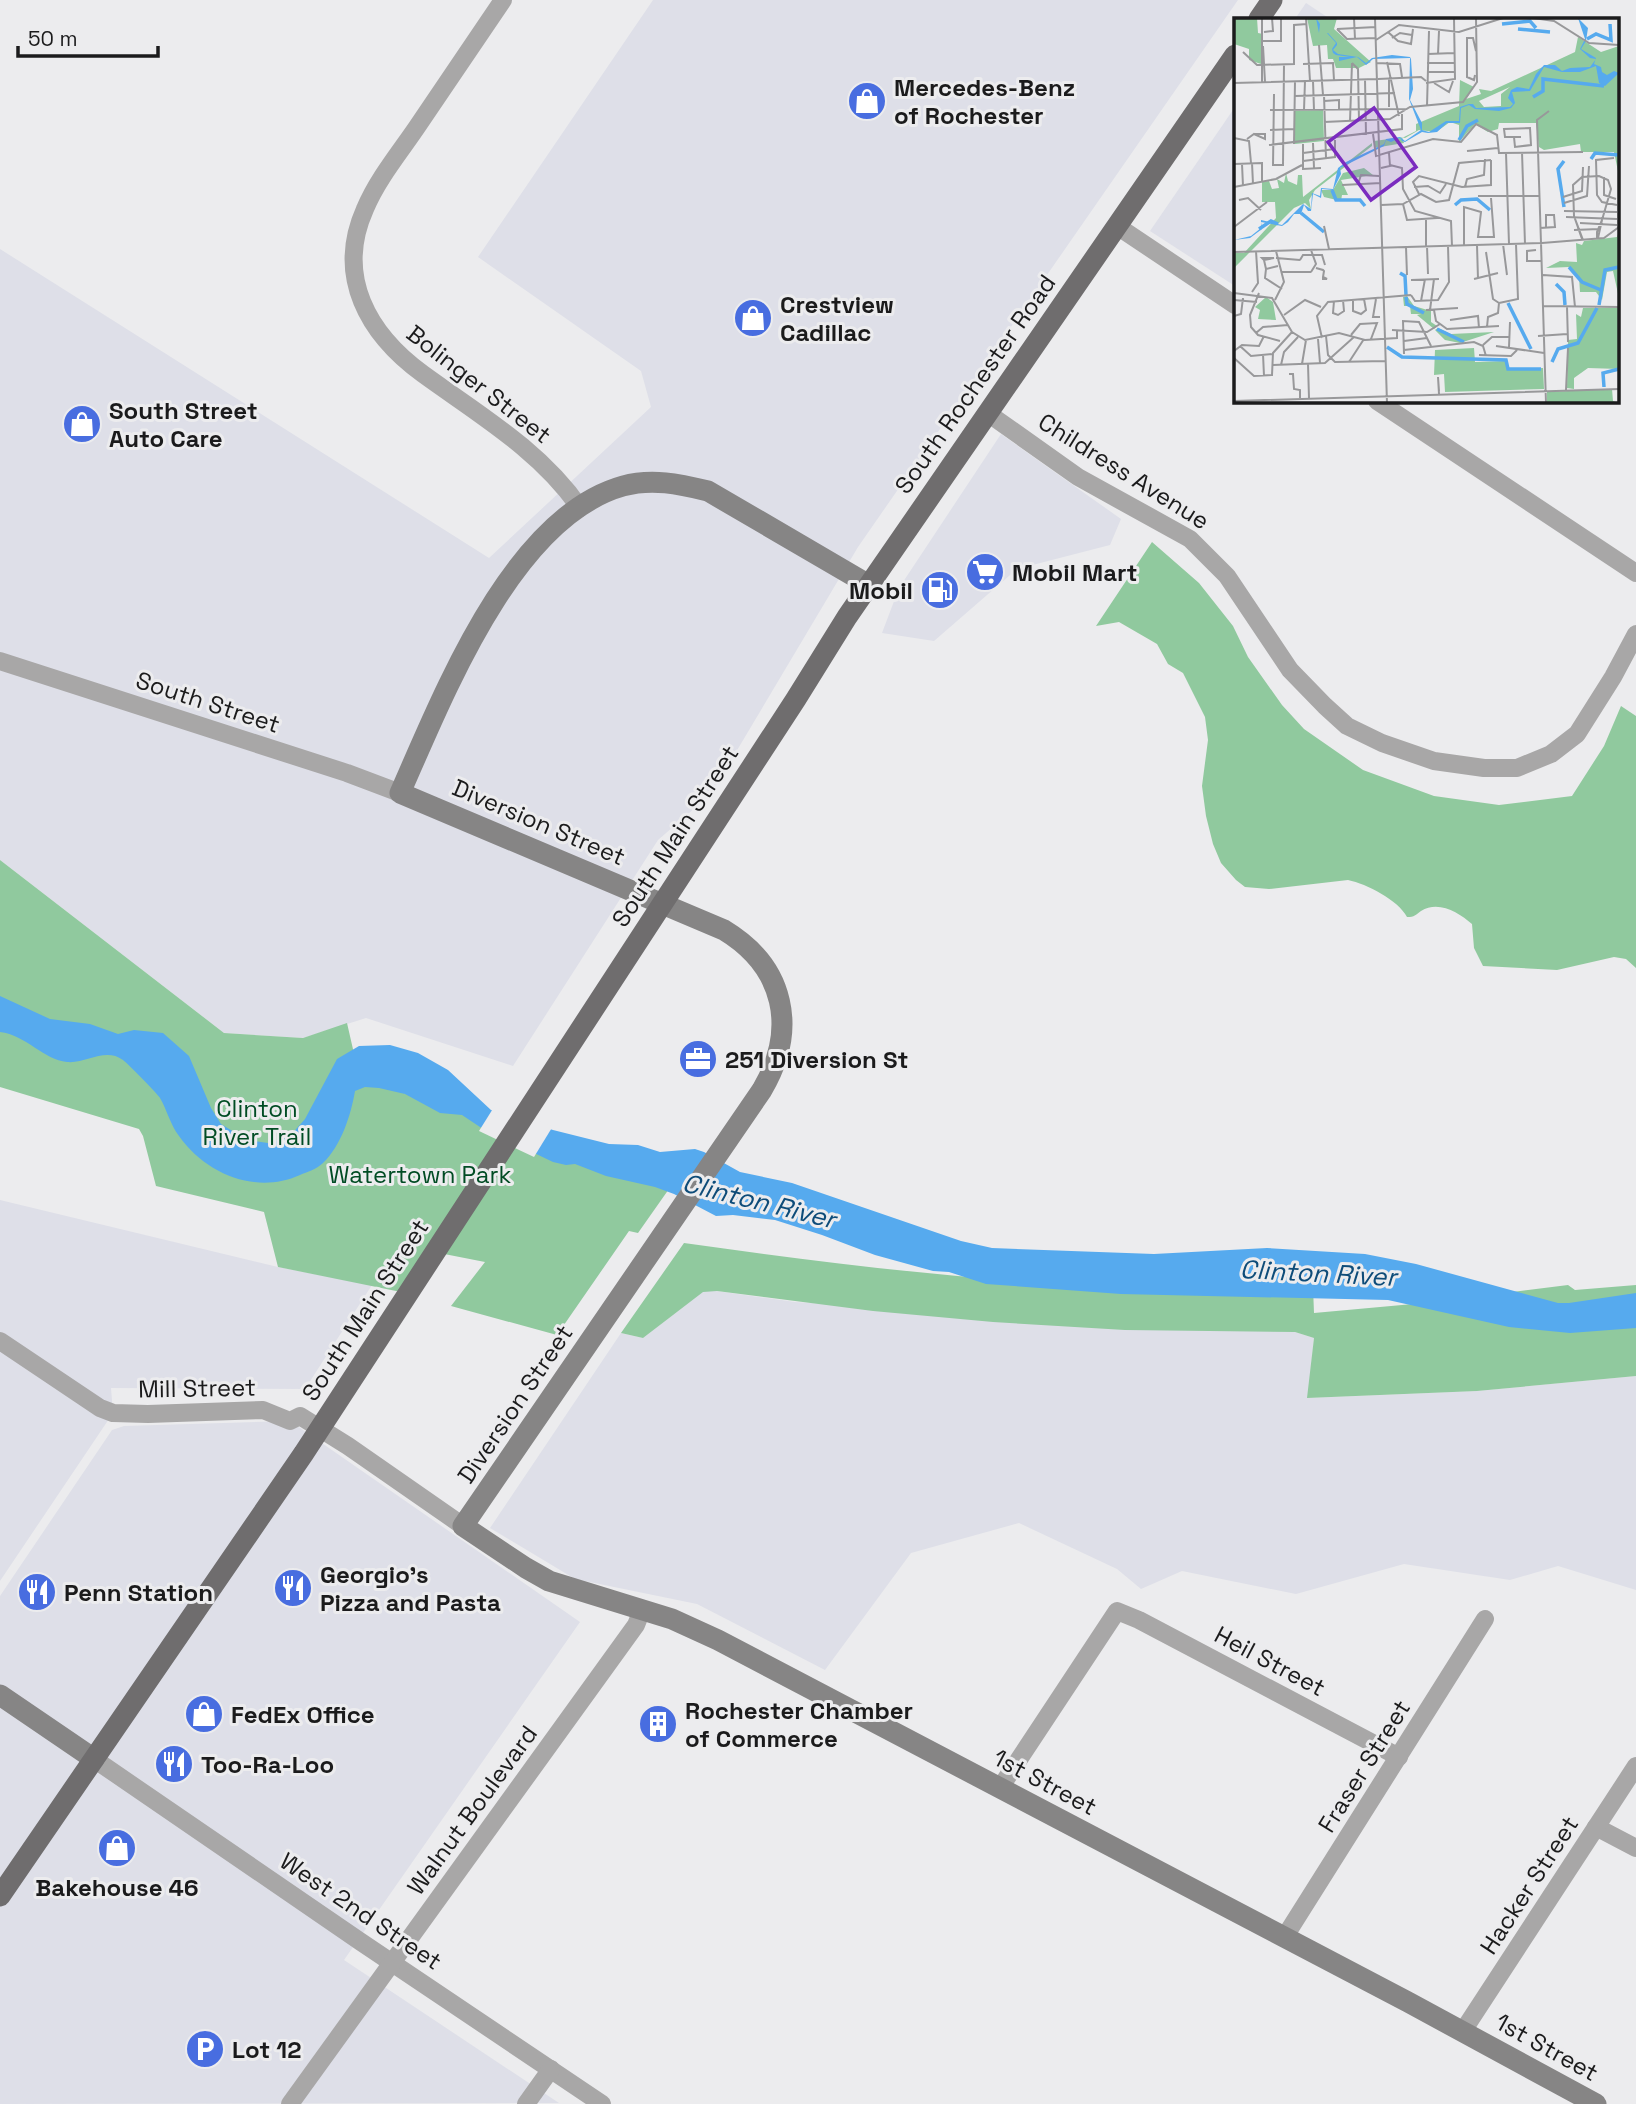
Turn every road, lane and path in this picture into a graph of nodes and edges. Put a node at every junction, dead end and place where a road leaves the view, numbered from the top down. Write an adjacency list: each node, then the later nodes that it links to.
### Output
1 (503, 0): 9 (street, Bolinger Street)
2 (1272, 0): 3 (main road)
3 (1260, 18)
4 (1234, 56): 5 (main road, South Rochester Road)
5 (1117, 226): 6 (street); 8 (main road, South Rochester Road)
6 (1234, 305)
7 (1379, 402): 10 (street)
8 (989, 414): 11 (main road, South Rochester Road); 12 (street, Childress Avenue)
9 (580, 508): 11 (street); 15 (street)
10 (1636, 573)
11 (869, 584): 14 (main road, South Rochester Road)
12 (1636, 634)
13 (0, 661): 15 (street, South Street)
14 (764, 747): 22 (main road, South Main Street)
15 (400, 793): 17 (street, Diversion Street)
16 (0, 1341): 17 (street, Mill Street)
17 (463, 1526): 18 (street, 1st Street)
18 (642, 1610): 24 (street, 1st Street); 29 (street, Walnut Boulevard)
19 (1485, 1619): 21 (street, Fraser Street)
20 (0, 1695): 22 (street)
21 (1399, 1757): 24 (street, Heil Street); 28 (street, Fraser Street)
22 (94, 1759): 27 (main road, South Main Street); 29 (street, West 2nd Street)
23 (1636, 1766): 25 (street, Hacker Street)
24 (1000, 1788): 28 (street, 1st Street)
25 (1596, 1827): 26 (street); 30 (street, Hacker Street)
26 (1636, 1848)
27 (0, 1896)
28 (1284, 1938): 30 (street, 1st Street)
29 (391, 1962): 31 (street, West 2nd Street); 32 (street, Walnut Boulevard)
30 (1463, 2031): 35 (street, 1st Street)
31 (551, 2069): 33 (street); 34 (street, West 2nd Street)
32 (290, 2104)
33 (526, 2104)
34 (602, 2104)
35 (1596, 2104)

